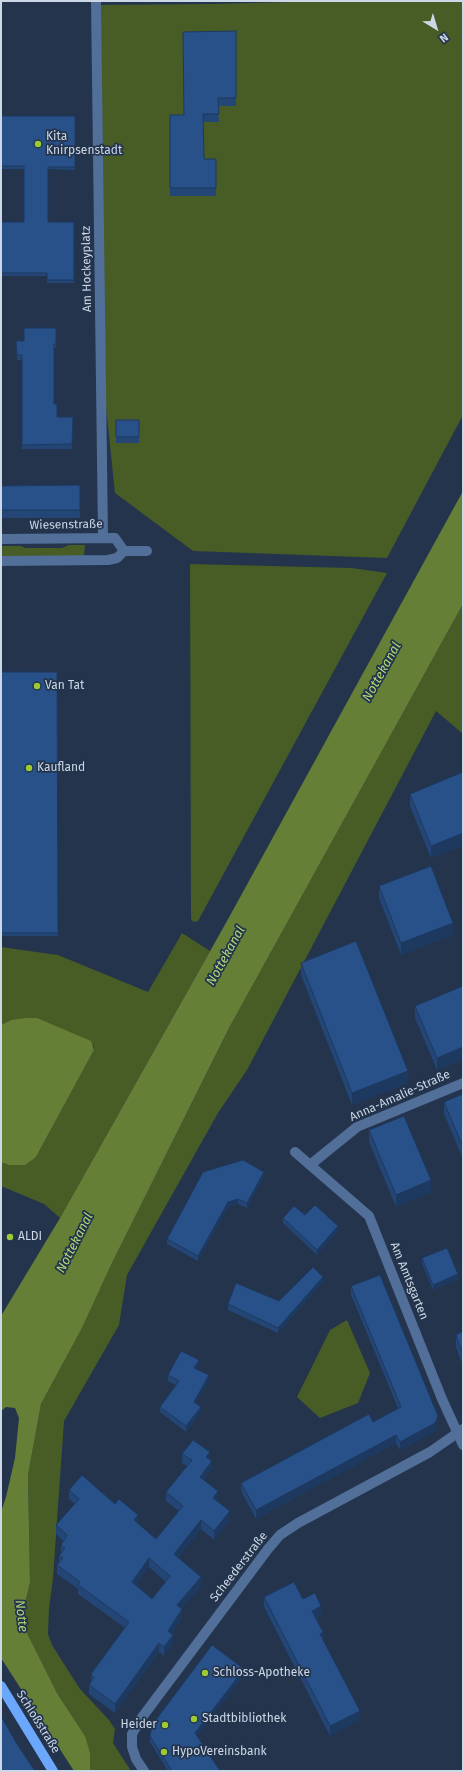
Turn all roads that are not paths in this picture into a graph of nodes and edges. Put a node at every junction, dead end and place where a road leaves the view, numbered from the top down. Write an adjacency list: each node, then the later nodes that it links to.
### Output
1 (96, 1): 2 (street, Am Hockeyplatz)
2 (103, 537): 3 (street, Wiesenstraße); 4 (street, Wiesenstraße)
3 (1, 539)
4 (124, 551): 5 (street); 6 (street)
5 (147, 552)
6 (1, 561)
7 (463, 1083): 9 (street, Anna-Amalie-Straße)
8 (295, 1152): 9 (street, Am Amtsgarten)
9 (310, 1165): 10 (street, Am Amtsgarten)
10 (460, 1431): 11 (street, Am Amtsgarten); 14 (street, Scheederstraße)
11 (463, 1445)
12 (1, 1686): 13 (main road, Schloßstraße)
13 (53, 1771)
14 (144, 1771)

